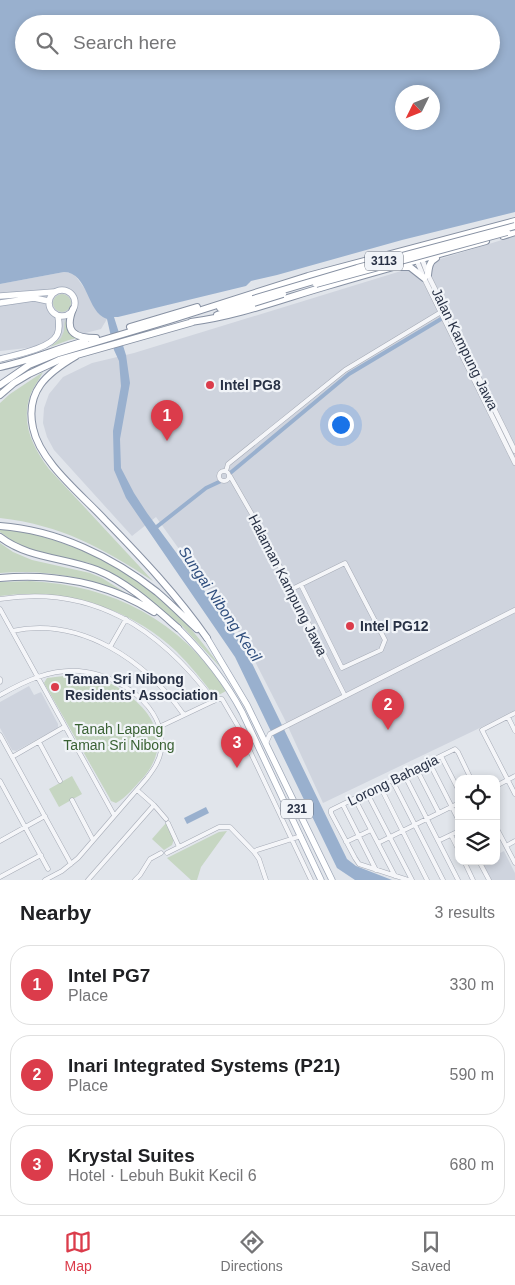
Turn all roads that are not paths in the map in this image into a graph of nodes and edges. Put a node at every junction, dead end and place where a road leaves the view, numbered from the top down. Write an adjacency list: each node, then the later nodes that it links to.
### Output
1 (515, 221): 4 (highway)
2 (515, 226): 13 (highway, 3113, bridge)
3 (515, 231): 5 (highway, 3113); 13 (highway, 3113, bridge)
4 (419, 250): 6 (highway); 11 (highway, 3113)
5 (448, 252): 6 (highway, 3113); 8 (highway)
6 (420, 260): 7 (highway, 3113); 8 (street, Jalan Kampung Jawa)
7 (385, 269): 8 (highway); 19 (highway, 3113)
8 (426, 277): 16 (street, Jalan Kampung Jawa); 28 (street, Jalan Kampung Jawa)
9 (54, 292): 10 (main road); 12 (main road); 15 (main road)
10 (0, 296)
11 (235, 299): 18 (highway, 3113); 20 (highway)
12 (48, 301): 14 (main road); 17 (main road)
13 (254, 301): 18 (highway, 3113); 19 (highway, 3113)
14 (0, 303)
15 (73, 309): 17 (main road); 21 (highway)
16 (442, 312): 29 (street, Jalan Kampung Jawa); 30 (street)
17 (58, 316): 24 (main road)
18 (170, 320): 20 (highway, 3113)
19 (191, 322): 20 (highway, 3113)
20 (129, 333): 22 (highway, 3113)
21 (96, 338): 22 (highway); 25 (highway)
22 (106, 340): 23 (highway, 3113); 26 (highway, 3113)
23 (76, 356): 27 (highway, 3113); 43 (highway)
24 (0, 359)
25 (0, 367)
26 (0, 385)
27 (0, 396)
28 (515, 451)
29 (515, 463)
30 (226, 471): 31 (street); 31 (street)
31 (230, 476): 36 (street, Halaman Kampung Jawa)
32 (0, 526): 43 (highway)
33 (0, 537): 41 (highway)
34 (0, 578): 41 (highway)
35 (301, 585): 35 (street); 36 (street)
36 (292, 589): 47 (street, Halaman Kampung Jawa)
37 (0, 599): 40 (street)
38 (0, 609): 42 (street)
39 (515, 610): 47 (street)
40 (126, 619): 44 (street); 48 (street)
41 (178, 628): 65 (main road, 231)
42 (12, 631): 44 (street); 45 (street)
43 (207, 638): 52 (main road, 231)
44 (110, 647): 50 (street)
45 (37, 676): 46 (street); 53 (street); 54 (street)
46 (0, 695)
47 (345, 696): 56 (street)
48 (214, 701): 50 (street); 66 (street)
49 (515, 713): 51 (street)
50 (184, 715): 54 (street)
51 (508, 717): 55 (street); 72 (street)
52 (257, 725): 56 (street); 59 (main road, 231)
53 (64, 727): 58 (street); 88 (street)
54 (159, 727): 78 (street)
55 (515, 731)
56 (270, 733): 59 (street)
57 (0, 735): 60 (street)
58 (39, 742): 63 (street); 74 (street)
59 (266, 743): 124 (main road, 231)
60 (6, 746): 61 (street); 63 (street)
61 (0, 750)
62 (441, 756): 64 (street, Lorong Bahagia); 69 (street, Lorong Bahagia); 75 (street)
63 (12, 757): 89 (street)
64 (429, 762): 67 (street, Lorong Bahagia); 86 (street)
65 (267, 764): 66 (street); 99 (main road, 231)
66 (258, 768): 103 (street)
67 (416, 768): 68 (street, Lorong Bahagia); 87 (street)
68 (404, 774): 71 (street, Lorong Bahagia); 90 (street)
69 (469, 775)
70 (515, 776): 72 (street)
71 (392, 780): 77 (street, Lorong Bahagia); 92 (street)
72 (508, 780): 76 (street); 80 (street)
73 (0, 781): 93 (street)
74 (60, 781)
75 (455, 783)
76 (500, 784)
77 (380, 786): 79 (street, Lorong Bahagia); 95 (street)
78 (137, 790): 83 (street); 88 (street)
79 (367, 793): 81 (street, Lorong Bahagia); 101 (street)
80 (515, 794)
81 (355, 799): 84 (street, Lorong Bahagia); 94 (street)
82 (72, 800): 102 (street)
83 (154, 804): 111 (street); 126 (street)
84 (343, 804): 100 (street); 107 (street, Lorong Bahagia)
85 (455, 804): 86 (street)
86 (451, 806): 87 (street); 91 (street)
87 (439, 813): 90 (street)
88 (114, 815): 102 (street)
89 (44, 816): 93 (street); 117 (street)
90 (427, 818): 92 (street); 105 (street)
91 (458, 820)
92 (414, 825): 95 (street); 134 (street)
93 (25, 827): 104 (street); 115 (street)
94 (371, 830): 100 (street); 108 (street)
95 (402, 831): 101 (street); 133 (street)
96 (455, 833): 97 (street)
97 (451, 835): 105 (street); 109 (street)
98 (500, 835): 110 (street)
99 (301, 836): 103 (street); 130 (main road, 231)
100 (359, 836): 107 (street); 121 (street)
101 (390, 837): 108 (street); 132 (street)
102 (93, 840): 117 (street)
103 (292, 840): 112 (street); 129 (street)
104 (0, 841)
105 (438, 841): 135 (street)
106 (515, 841): 110 (street)
107 (346, 842): 121 (street)
108 (378, 843): 122 (street)
109 (455, 843)
110 (506, 846): 116 (street)
111 (179, 847): 112 (street); 114 (street)
112 (254, 852): 128 (street)
113 (161, 853): 127 (street)
114 (167, 853)
115 (41, 855): 120 (street); 123 (street)
116 (515, 863)
117 (71, 864): 125 (street)
118 (466, 865): 136 (street)
119 (481, 865): 137 (street)
120 (48, 868)
121 (376, 870): 122 (street)
122 (394, 876): 131 (street)
123 (0, 877)
124 (331, 878)
125 (45, 880)
126 (88, 880)
127 (135, 880)
128 (266, 880)
129 (311, 880)
130 (321, 880)
131 (408, 880)
132 (412, 880)
133 (428, 880)
134 (443, 880)
135 (458, 880)
136 (473, 880)
137 (488, 880)

